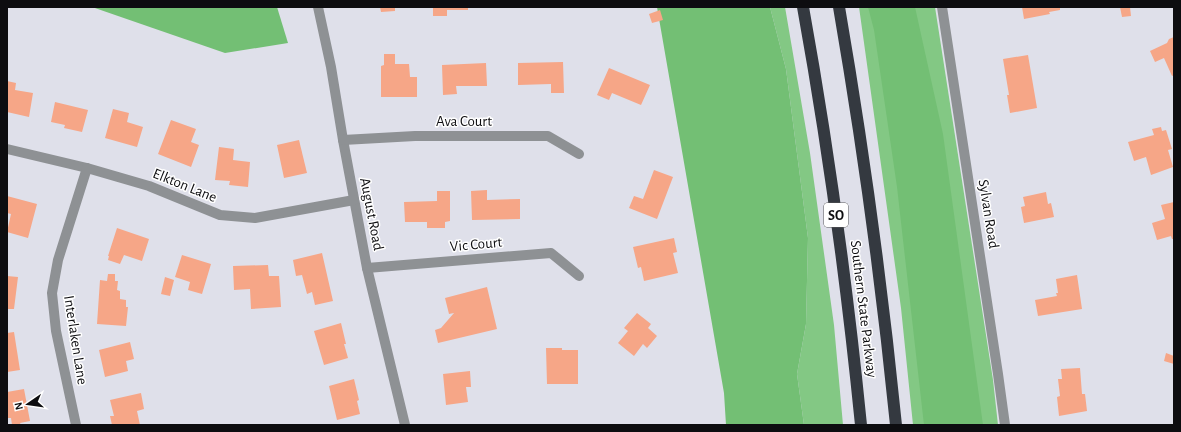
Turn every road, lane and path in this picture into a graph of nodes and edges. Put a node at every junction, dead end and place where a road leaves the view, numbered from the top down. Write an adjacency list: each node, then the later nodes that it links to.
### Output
1 (318, 7): 5 (street, August Road)
2 (803, 7): 14 (highway, Southern State Parkway / SO)
3 (838, 7): 15 (highway, Southern State Parkway / SO)
4 (942, 7): 16 (street, Sylvan Road)
5 (343, 140): 7 (street, Ava Court); 9 (street, August Road)
6 (7, 149): 8 (street, Elkton Lane)
7 (579, 154)
8 (87, 168): 9 (street, Elkton Lane); 12 (street, Interlaken Lane)
9 (354, 200): 10 (street, August Road)
10 (367, 268): 11 (street, Vic Court); 13 (street, August Road)
11 (579, 276)
12 (76, 425)
13 (405, 425)
14 (861, 425)
15 (896, 425)
16 (1005, 425)

